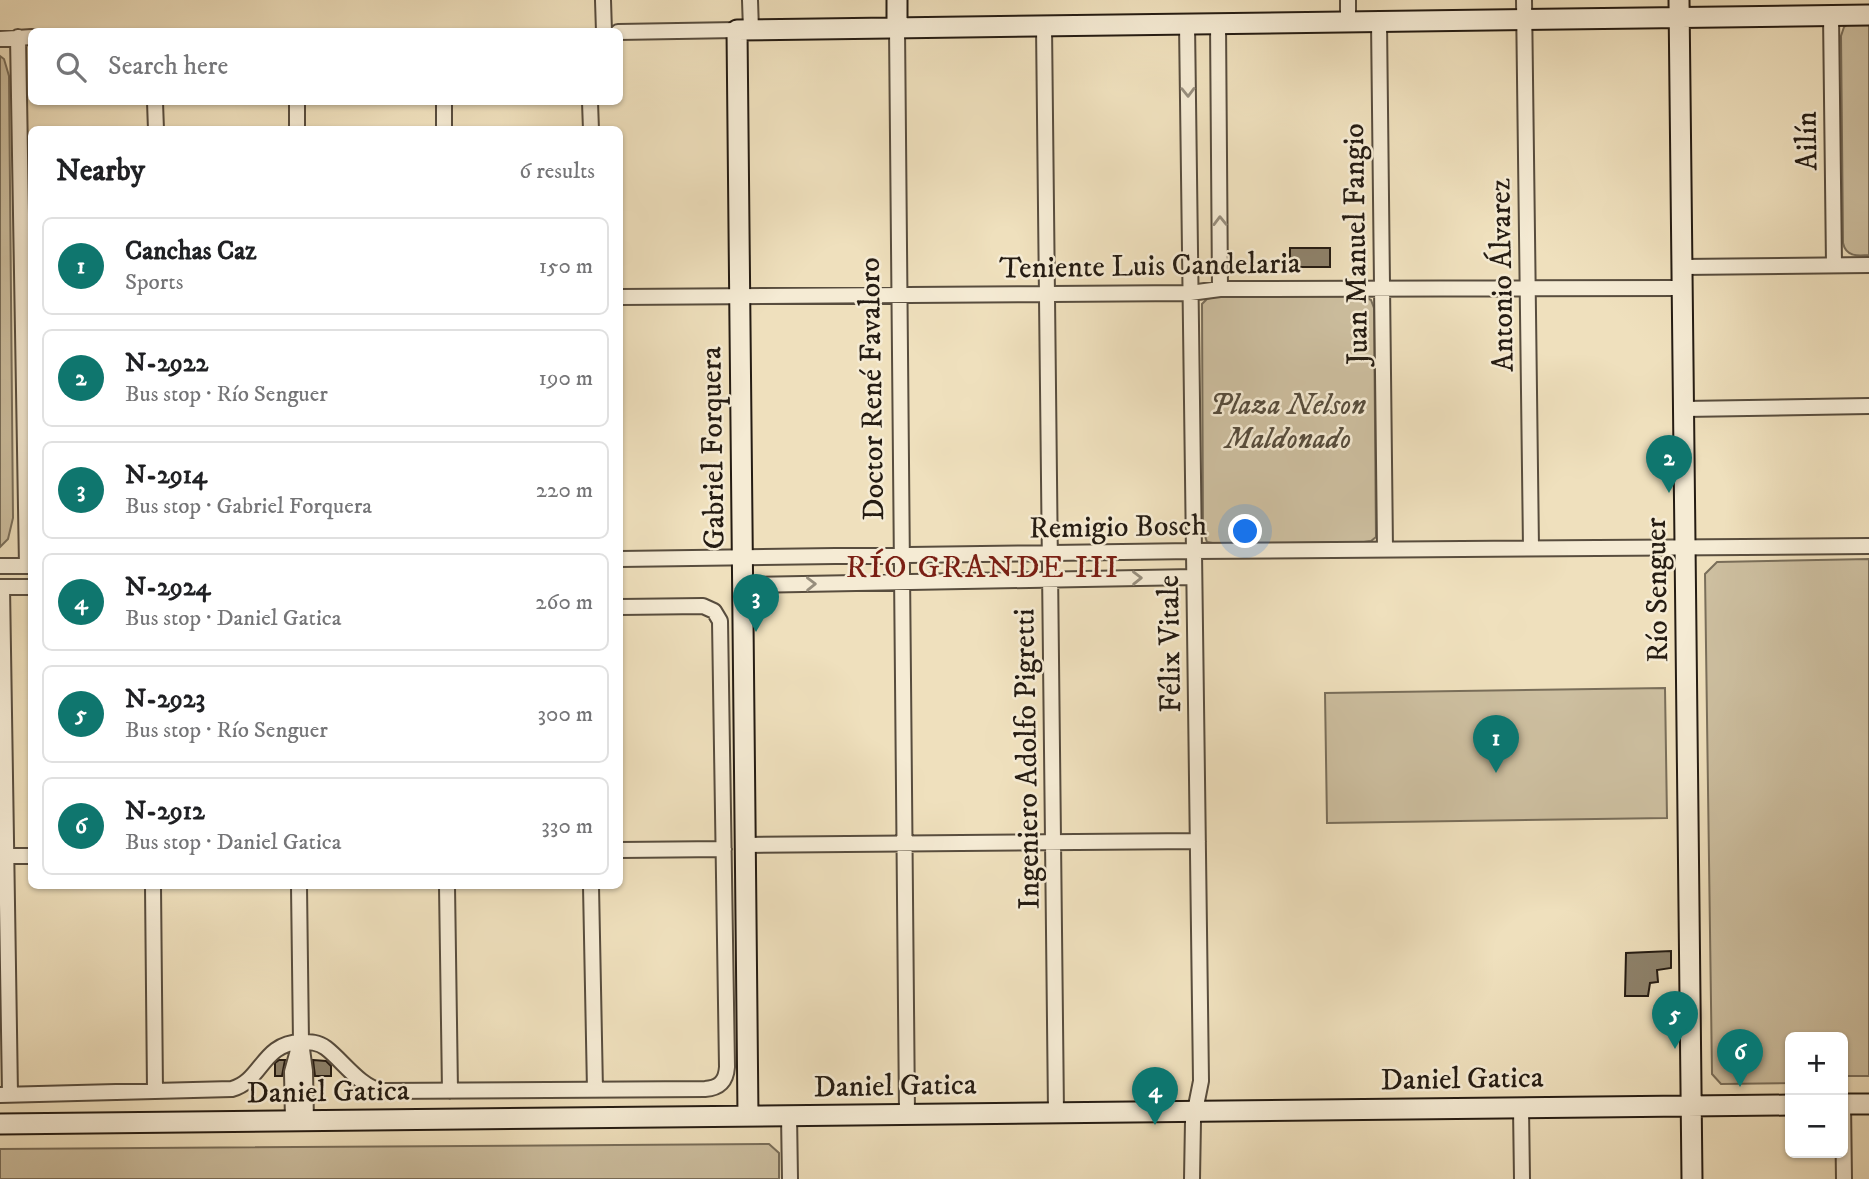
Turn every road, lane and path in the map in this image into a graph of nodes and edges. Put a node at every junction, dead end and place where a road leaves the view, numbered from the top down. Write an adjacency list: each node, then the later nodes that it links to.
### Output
1 (603, 0): 14 (street)
2 (750, 0): 16 (street, Gabriel Forquera)
3 (897, 0): 15 (main road, Doctor René Favaloro)
4 (1348, 0): 10 (street)
5 (1679, 8): 6 (main road); 7 (main road); 30 (main road, Río Senguer)
6 (1524, 10): 9 (main road); 31 (street, Antonio Álvarez)
7 (1831, 15): 8 (main road); 28 (street, Ailín)
8 (1869, 15)
9 (1379, 21): 10 (main road); 34 (street, Juan Manuel Fangio)
10 (1348, 22): 11 (main road)
11 (1218, 23): 12 (main road); 33 (street, one-way to 11)
12 (1186, 24): 13 (main road); 35 (street, Félix Vitale, one-way to 35)
13 (1044, 26): 15 (main road); 36 (street, Ingeniero Adolfo Pigretti)
14 (604, 28)
15 (897, 28): 16 (main road); 37 (street, Doctor René Favaloro)
16 (744, 30): 17 (street); 38 (main road, Gabriel Forquera)
17 (623, 32)
18 (25, 37): 19 (street); 40 (street)
19 (0, 39)
20 (155, 105): 24 (street)
21 (297, 105): 25 (street)
22 (444, 105): 26 (street)
23 (590, 105): 27 (street)
24 (156, 126)
25 (297, 126)
26 (444, 126)
27 (590, 126)
28 (1834, 265): 29 (street); 30 (street)
29 (1869, 265)
30 (1682, 267): 32 (main road, Río Senguer)
31 (1528, 288): 32 (street, Teniente Luis Candelaria); 34 (street, Teniente Luis Candelaria); 46 (street, Antonio Álvarez)
32 (1682, 288): 42 (main road, Río Senguer)
33 (1220, 289): 34 (street, Teniente Luis Candelaria); 35 (street, Teniente Luis Candelaria)
34 (1382, 289): 47 (street, Juan Manuel Fangio)
35 (1190, 293): 36 (street, Teniente Luis Candelaria); 48 (street, Félix Vitale)
36 (1047, 294): 37 (street, Teniente Luis Candelaria); 49 (street, Ingeniero Adolfo Pigretti)
37 (900, 295): 38 (street, Teniente Luis Candelaria); 50 (street, Doctor René Favaloro)
38 (740, 296): 39 (street, Teniente Luis Candelaria); 51 (main road, Gabriel Forquera)
39 (623, 297)
40 (27, 301): 43 (street)
41 (1869, 406): 42 (street)
42 (1684, 409): 45 (main road, Río Senguer)
43 (28, 434)
44 (1869, 546): 45 (street, Remigio Bosch)
45 (1685, 547): 46 (street, Remigio Bosch); 81 (main road, Río Senguer)
46 (1531, 548): 47 (street, Remigio Bosch)
47 (1385, 549): 48 (street, Remigio Bosch)
48 (1194, 551): 49 (street, Remigio Bosch); 55 (street, Félix Vitale)
49 (1050, 553): 50 (street, Remigio Bosch); 56 (street, Ingeniero Adolfo Pigretti)
50 (902, 556): 51 (street, Remigio Bosch); 57 (street, Doctor René Favaloro)
51 (743, 558): 52 (street, Remigio Bosch); 58 (main road, Gabriel Forquera)
52 (623, 559)
53 (0, 566): 54 (street)
54 (28, 566)
55 (1194, 578): 56 (street, Remigio Bosch, one-way to 55); 62 (street, Félix Vitale)
56 (1050, 580): 57 (street, Remigio Bosch); 63 (street, Ingeniero Adolfo Pigretti)
57 (902, 583): 58 (street, Remigio Bosch, one-way to 57); 64 (street, Doctor René Favaloro)
58 (743, 585): 65 (main road, Gabriel Forquera)
59 (1, 587): 60 (street); 68 (street)
60 (28, 587)
61 (623, 607): 66 (street)
62 (1198, 841): 63 (street); 84 (street, Félix Vitale)
63 (1053, 842): 64 (street); 85 (street, Ingeniero Adolfo Pigretti)
64 (905, 844): 65 (street); 86 (street, Doctor René Favaloro)
65 (746, 845): 88 (main road, Gabriel Forquera)
66 (724, 849): 67 (street); 75 (street, Daniel Gatica)
67 (623, 850)
68 (3, 856): 69 (street); 78 (street)
69 (28, 856)
70 (153, 889): 76 (street)
71 (299, 889): 74 (street)
72 (447, 889): 77 (street)
73 (592, 889): 75 (street)
74 (301, 1042): 76 (street, Daniel Gatica); 77 (street, Daniel Gatica); 89 (street)
75 (595, 1090): 77 (street, Daniel Gatica)
76 (155, 1091): 78 (street, Daniel Gatica)
77 (450, 1091)
78 (5, 1095)
79 (1848, 1104): 80 (main road)
80 (1869, 1104)
81 (1692, 1105): 82 (main road, Daniel Gatica); 83 (main road, Daniel Gatica); 95 (main road, Río Senguer)
82 (1785, 1105)
83 (1521, 1108): 84 (main road, Daniel Gatica); 94 (street)
84 (1195, 1111): 85 (main road, Daniel Gatica); 93 (street, Félix Vitale)
85 (1056, 1112): 86 (main road, Daniel Gatica)
86 (907, 1114): 87 (main road, Daniel Gatica)
87 (789, 1115): 88 (main road, Daniel Gatica); 92 (street)
88 (748, 1116): 89 (main road, Daniel Gatica)
89 (299, 1121): 90 (main road, Daniel Gatica)
90 (0, 1124)
91 (1844, 1158): 96 (street)
92 (790, 1179)
93 (1192, 1179)
94 (1522, 1179)
95 (1692, 1179)
96 (1844, 1179)

